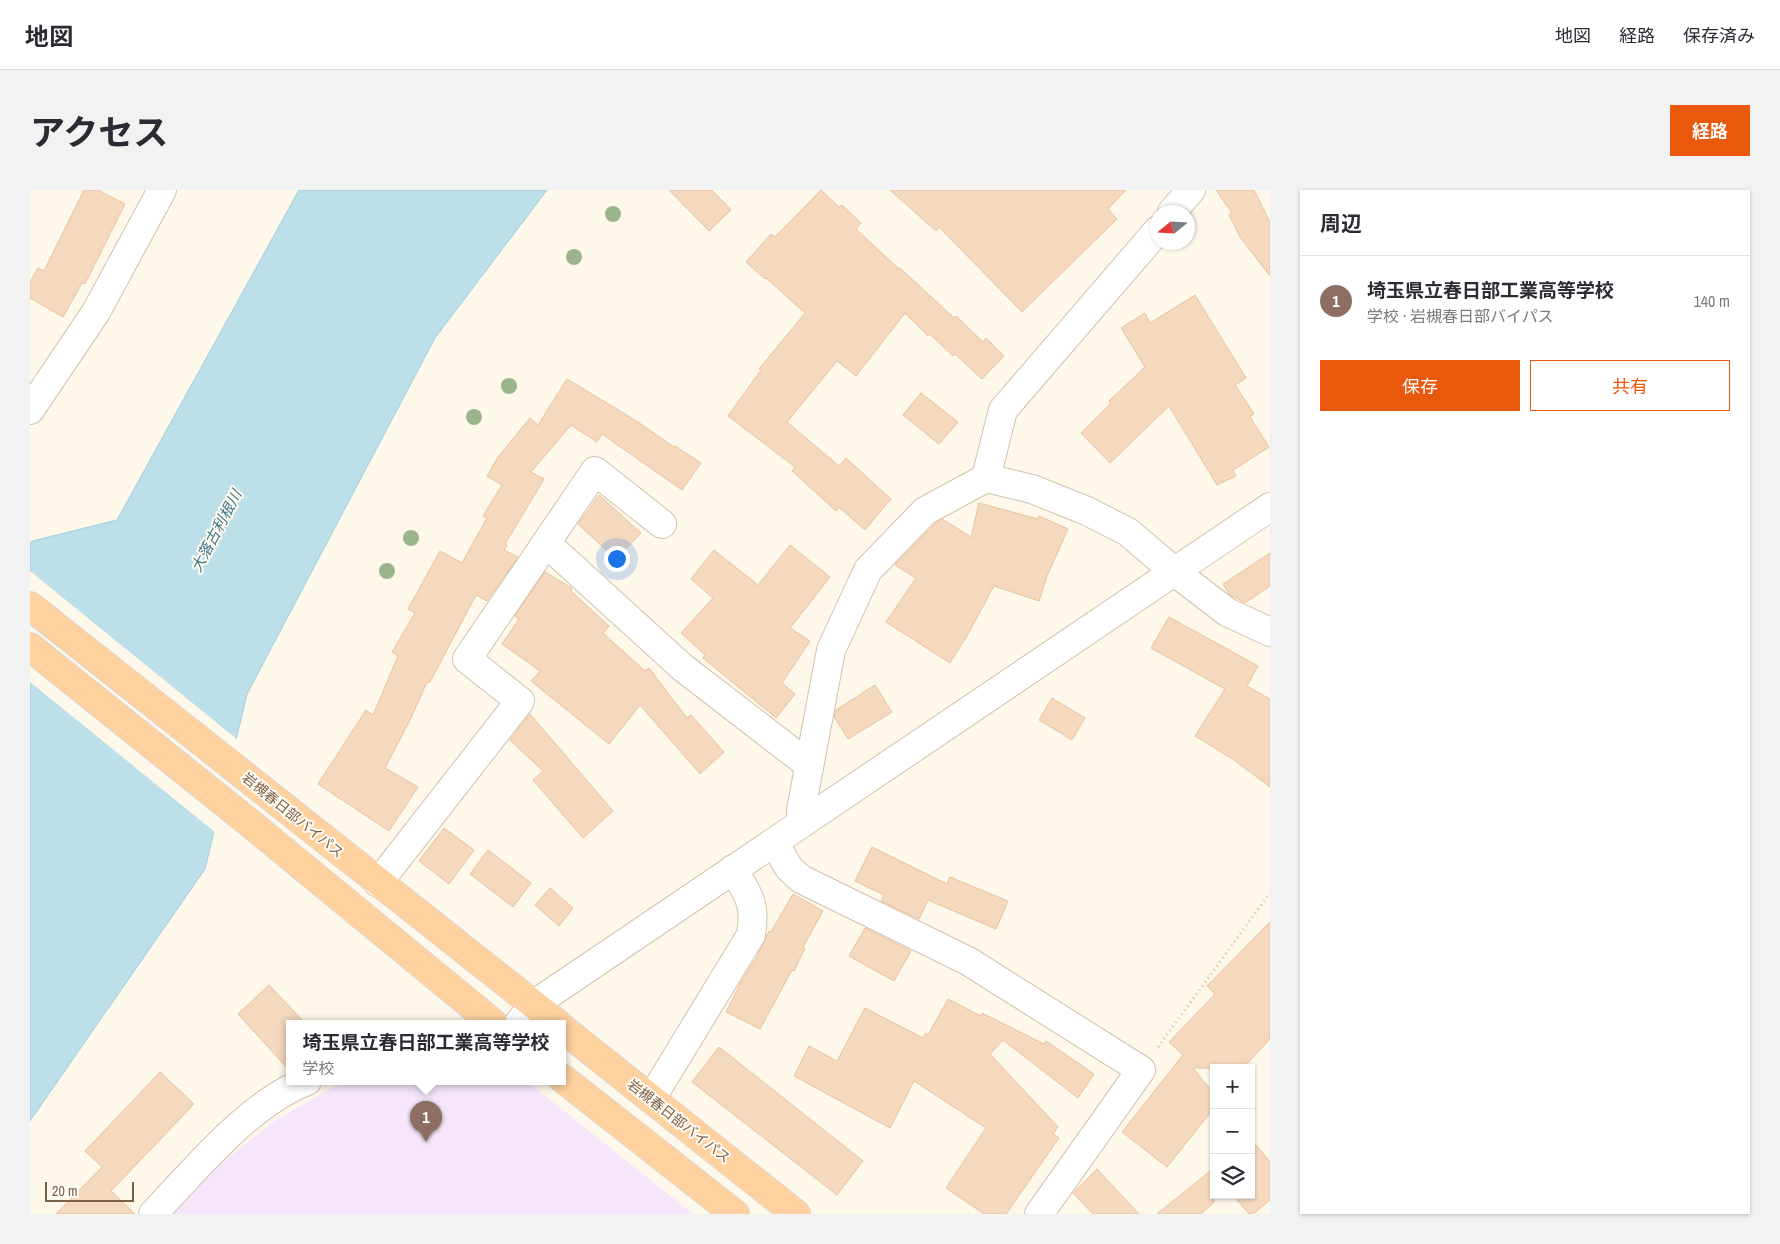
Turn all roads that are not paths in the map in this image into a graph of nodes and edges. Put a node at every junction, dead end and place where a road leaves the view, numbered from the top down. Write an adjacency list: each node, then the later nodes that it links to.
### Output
1 (162, 190): 5 (street)
2 (1191, 190): 3 (street)
3 (1178, 205)
4 (1150, 239): 6 (street)
5 (30, 410)
6 (986, 478): 10 (street); 14 (street)
7 (1270, 507): 10 (street)
8 (662, 524): 9 (street)
9 (546, 543): 14 (street); 18 (street)
10 (1175, 572): 12 (street); 15 (street)
11 (30, 606): 18 (highway, 岩槻春日部バイパス)
12 (1270, 632)
13 (30, 647): 20 (highway)
14 (809, 766): 15 (street)
15 (802, 823): 16 (street)
16 (774, 842): 17 (street); 29 (street)
17 (733, 869): 19 (street); 25 (street)
18 (378, 884): 19 (highway, 岩槻春日部バイパス)
19 (526, 1014): 21 (highway, 岩槻春日部バイパス)
20 (489, 1020)
21 (547, 1020)
22 (566, 1031): 25 (highway, 岩槻春日部バイパス)
23 (566, 1081): 27 (highway)
24 (297, 1085): 26 (street)
25 (651, 1099): 28 (highway, 岩槻春日部バイパス)
26 (153, 1214)
27 (735, 1214)
28 (796, 1214)
29 (1039, 1214)

